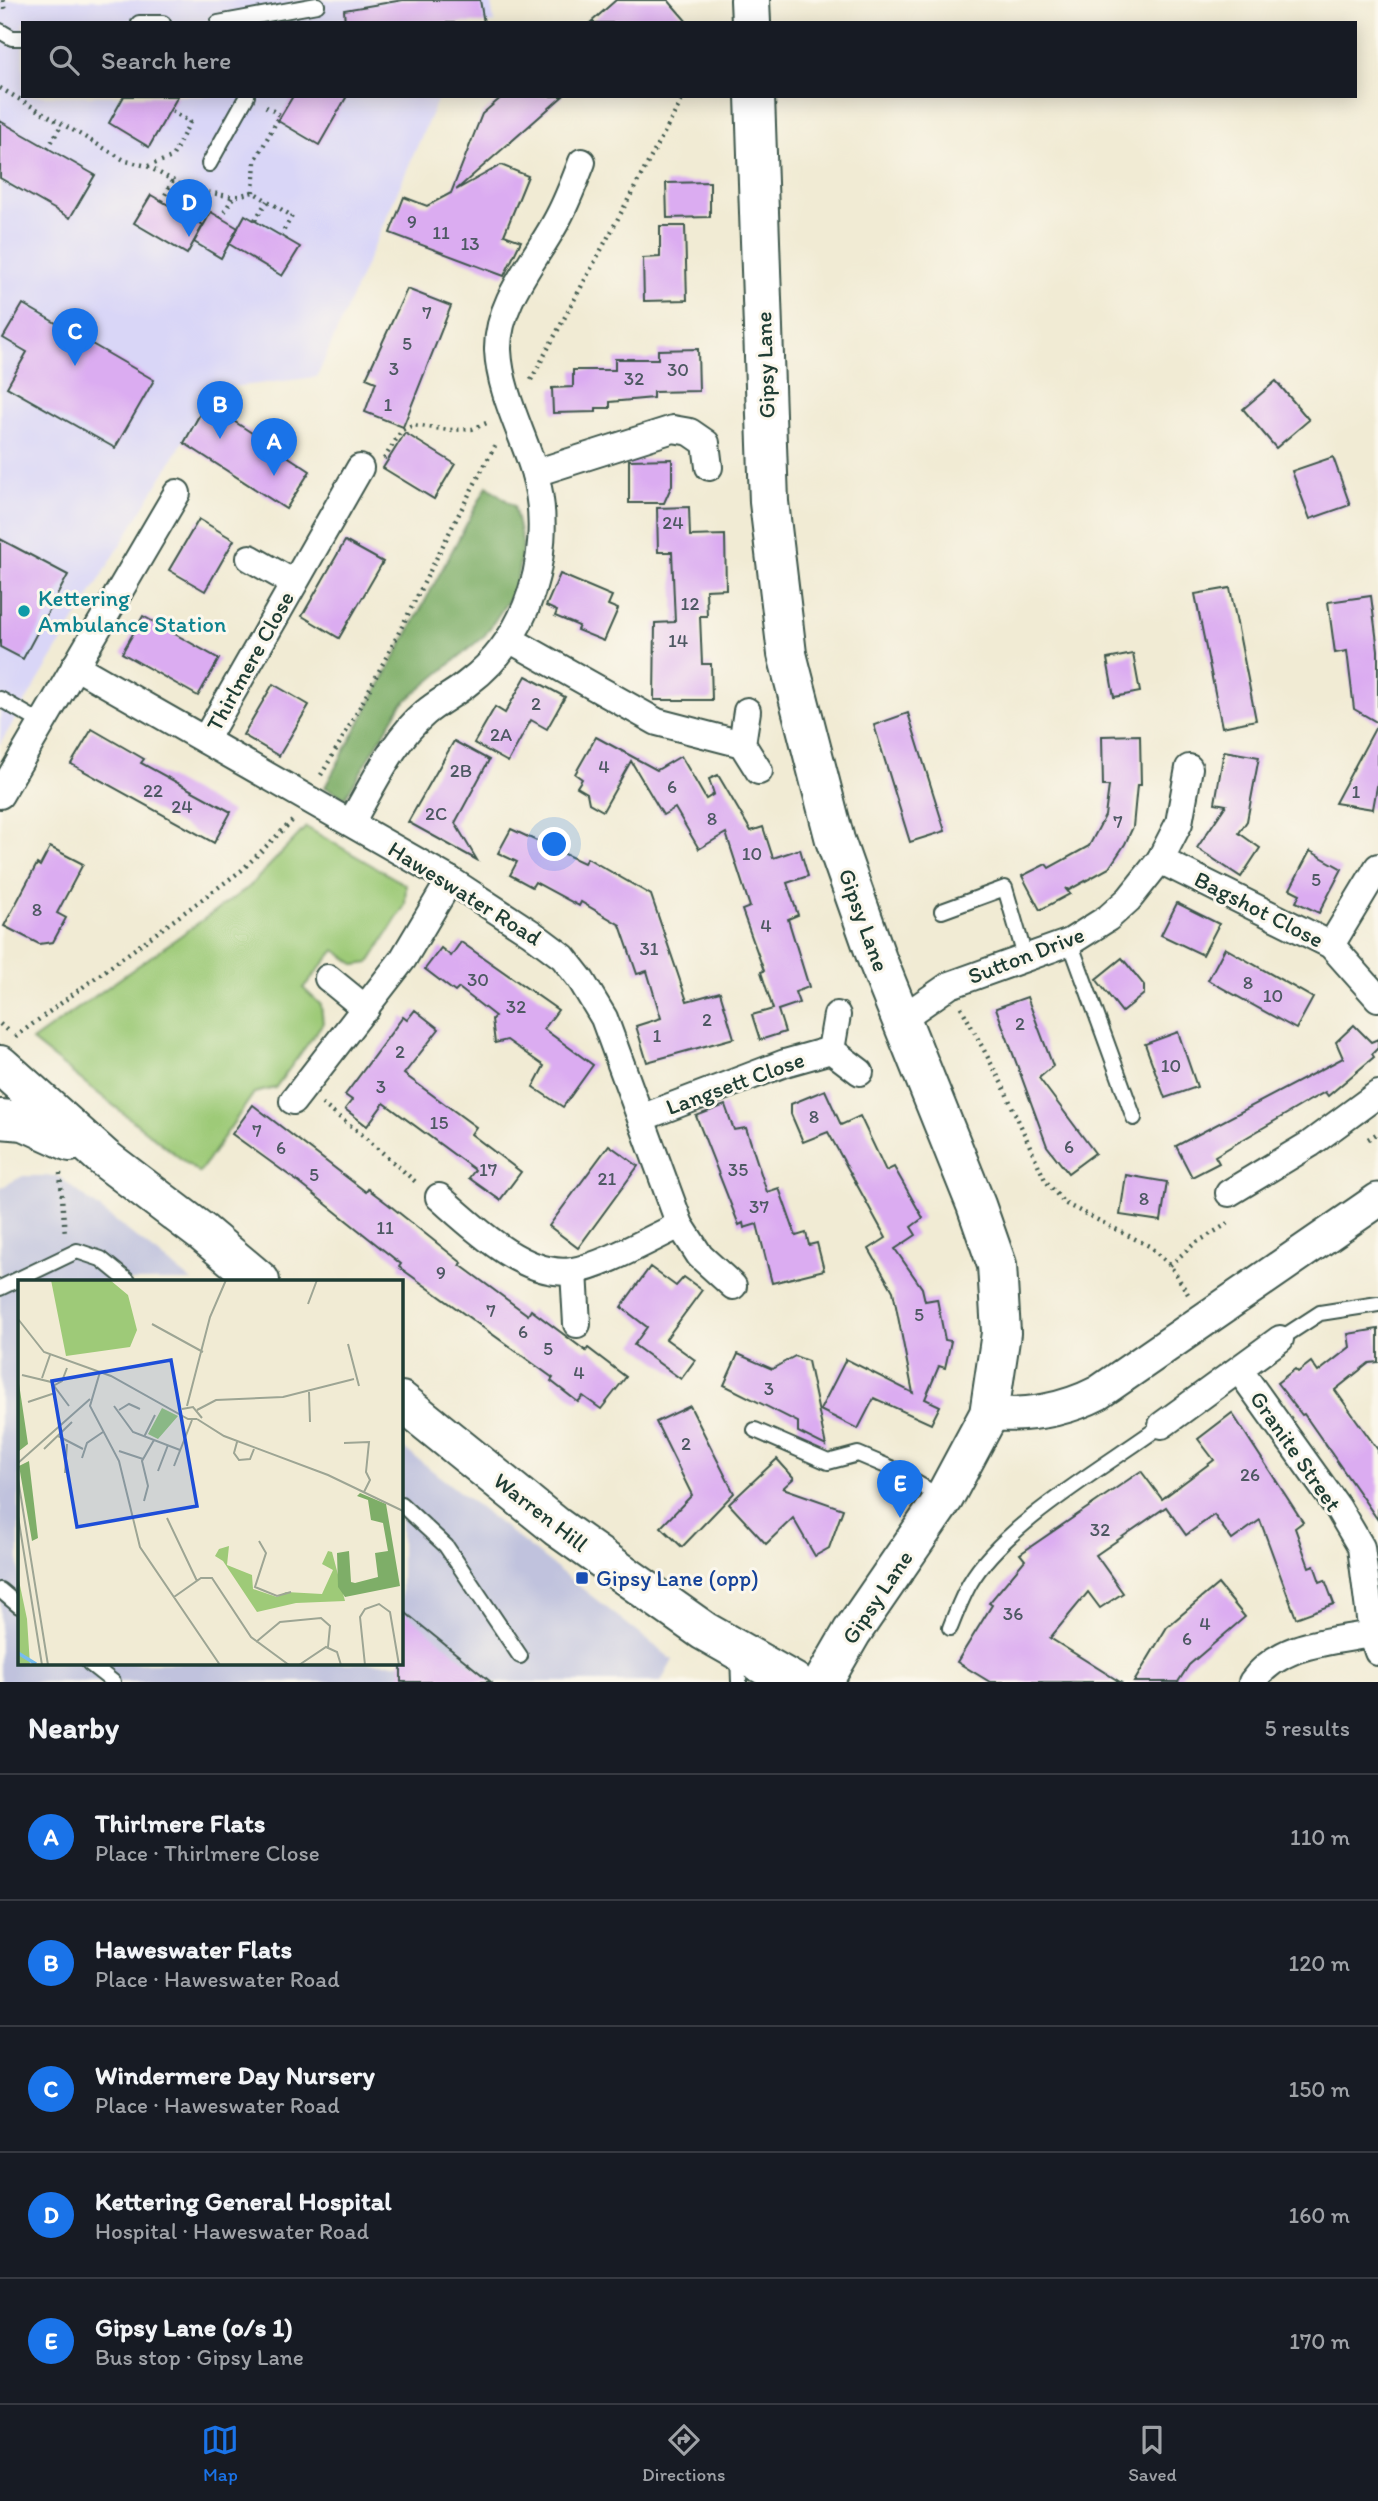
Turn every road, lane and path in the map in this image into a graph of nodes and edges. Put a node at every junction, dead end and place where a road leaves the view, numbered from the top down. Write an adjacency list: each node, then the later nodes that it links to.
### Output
1 (750, 0): 5 (main road)
2 (317, 5): 3 (lane)
3 (272, 18): 4 (lane)
4 (240, 21)
5 (751, 21)
6 (0, 32): 7 (lane)
7 (21, 38)
8 (0, 88): 14 (path)
9 (246, 98): 17 (lane)
10 (262, 98): 20 (path)
11 (683, 98): 29 (path)
12 (755, 98): 63 (main road, Gipsy Lane)
13 (170, 110): 18 (path)
14 (62, 124): 15 (path); 18 (path)
15 (48, 148)
16 (582, 162): 34 (street)
17 (209, 164)
18 (147, 166): 19 (path)
19 (173, 180): 21 (path); 23 (path)
20 (253, 192): 22 (path); 24 (path)
21 (200, 195): 22 (path); 25 (path)
22 (233, 197): 26 (path)
23 (162, 201)
24 (267, 201): 27 (path); 28 (path)
25 (188, 216)
26 (221, 218)
27 (255, 220)
28 (281, 235)
29 (530, 382)
30 (500, 419): 33 (path)
31 (500, 437): 47 (path)
32 (709, 467): 34 (street)
33 (360, 468): 37 (street, Thirlmere Close)
34 (535, 473): 38 (street)
35 (177, 493): 39 (street)
36 (250, 558): 37 (street, Thirlmere Close)
37 (294, 583): 43 (street, Thirlmere Close)
38 (509, 639): 44 (street); 50 (street)
39 (75, 666): 42 (street); 43 (street, Haweswater Road)
40 (0, 699): 42 (lane)
41 (747, 711): 44 (street)
42 (41, 723): 48 (street)
43 (205, 740): 50 (street, Haweswater Road)
44 (742, 744): 46 (street)
45 (1189, 768): 51 (street, Sutton Drive)
46 (759, 771)
47 (316, 782)
48 (0, 795)
49 (297, 816): 65 (path)
50 (351, 822): 53 (street, Haweswater Road)
51 (1160, 860): 55 (street, Sutton Drive); 56 (street, Bagshot Close)
52 (1378, 867): 56 (street)
53 (450, 880): 61 (street); 69 (street, Haweswater Road)
54 (942, 911): 57 (lane)
55 (1070, 942): 57 (street, Sutton Drive); 70 (lane)
56 (1331, 945): 60 (street, Bagshot Close)
57 (1026, 960): 63 (street, Sutton Drive)
58 (328, 978): 61 (street)
59 (956, 998): 84 (path)
60 (1378, 998)
61 (366, 1009): 68 (street)
62 (837, 1015): 64 (street, Langsett Close)
63 (901, 1018): 90 (main road, Gipsy Lane)
64 (831, 1050): 66 (street, Langsett Close); 69 (street, Langsett Close)
65 (7, 1051): 72 (main road)
66 (860, 1072)
67 (1378, 1094): 74 (street)
68 (298, 1095): 75 (path)
69 (641, 1118): 77 (street, Haweswater Road)
70 (1134, 1118)
71 (0, 1119): 72 (main road)
72 (104, 1158): 81 (main road)
73 (59, 1169): 78 (path)
74 (1229, 1193)
75 (439, 1197): 79 (street)
76 (1378, 1200): 90 (street)
77 (680, 1225): 79 (street); 82 (street, Haweswater Road)
78 (67, 1256): 80 (lane); 83 (lane)
79 (574, 1271): 86 (street)
80 (127, 1280)
81 (259, 1280)
82 (733, 1286)
83 (0, 1288)
84 (1192, 1300)
85 (1378, 1304): 87 (lane)
86 (577, 1324)
87 (1280, 1339): 88 (street, Granite Street)
88 (1240, 1371): 91 (street, Granite Street); 95 (street, Granite Street)
89 (402, 1402): 102 (main road, Warren Hill)
90 (989, 1414): 93 (main road, Gipsy Lane)
91 (1162, 1425): 98 (lane)
92 (755, 1430): 93 (lane)
93 (944, 1498): 105 (main road, Gipsy Lane)
94 (402, 1505): 100 (lane)
95 (1369, 1544): 99 (street, Granite Street)
96 (0, 1590): 97 (lane)
97 (18, 1605)
98 (950, 1628)
99 (1375, 1643): 106 (street)
100 (520, 1656)
101 (90, 1664): 103 (lane)
102 (738, 1666): 104 (main road, Warren Hill)
103 (113, 1682)
104 (794, 1682)
105 (822, 1682)
106 (1252, 1682)

